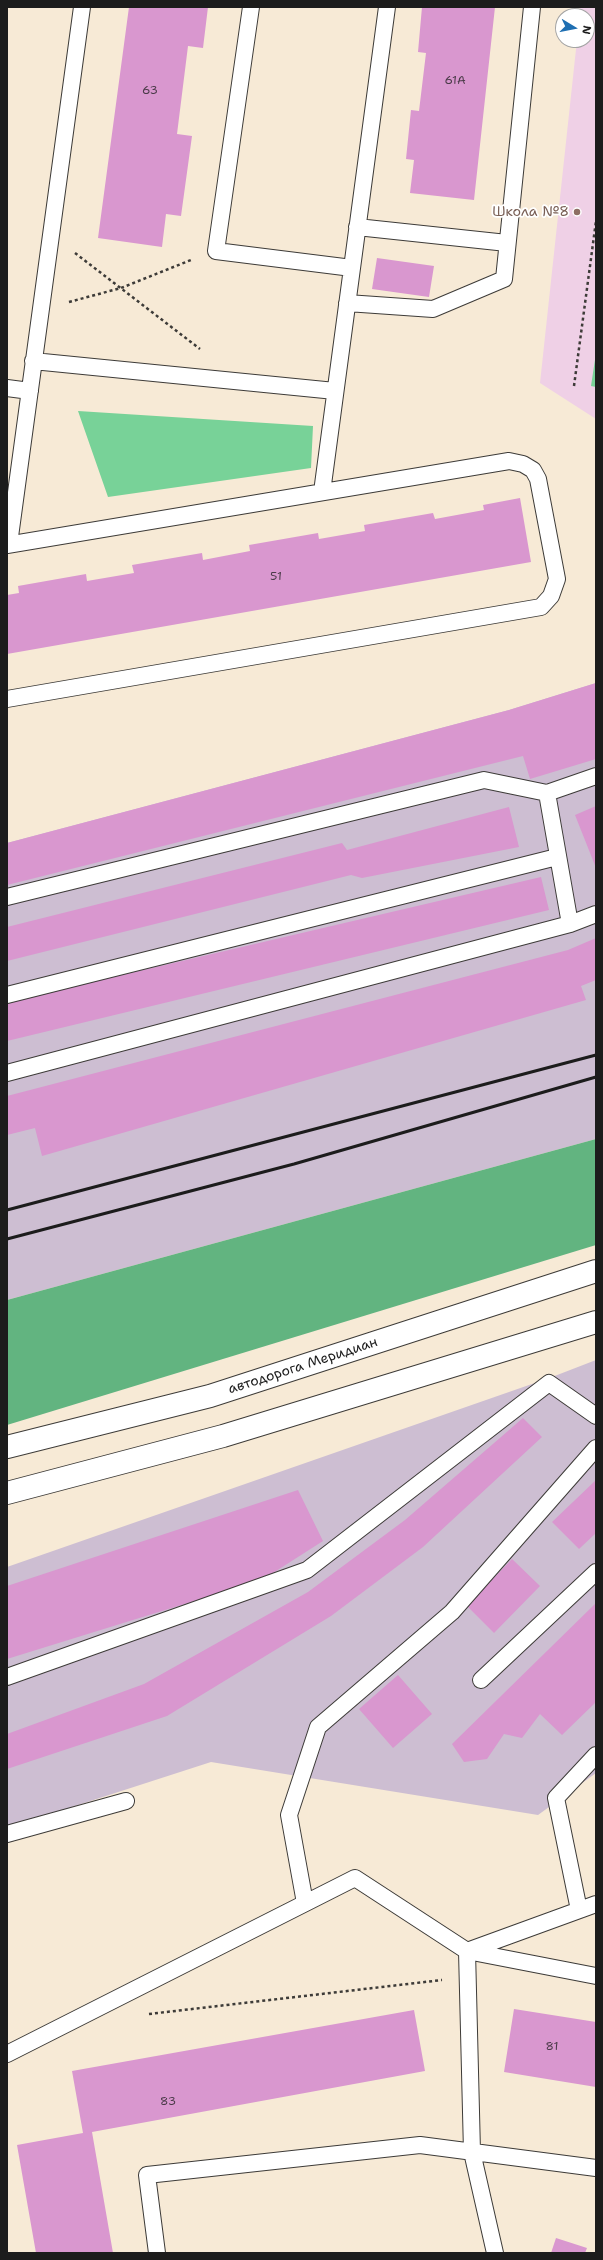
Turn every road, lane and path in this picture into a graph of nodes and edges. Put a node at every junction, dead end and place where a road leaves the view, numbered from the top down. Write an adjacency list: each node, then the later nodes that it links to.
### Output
1 (82, 7): 7 (lane)
2 (251, 7): 9 (lane)
3 (387, 7): 6 (lane)
4 (532, 7): 8 (lane)
5 (596, 221): 16 (path)
6 (357, 227): 8 (lane); 10 (lane)
7 (50, 234): 11 (path); 13 (lane)
8 (507, 243): 12 (lane)
9 (216, 251): 10 (lane); 11 (path)
10 (352, 268): 12 (lane)
11 (121, 288): 13 (path); 14 (path)
12 (347, 304): 19 (lane)
13 (40, 309): 15 (lane)
14 (205, 354)
15 (33, 361): 18 (lane); 19 (lane)
16 (574, 386)
17 (7, 388): 18 (lane)
18 (30, 391): 21 (lane)
19 (335, 391): 20 (lane)
20 (322, 492): 21 (lane); 22 (lane)
21 (8, 545)
22 (7, 700)
23 (596, 776): 24 (lane)
24 (547, 794): 25 (lane); 26 (lane)
25 (557, 857): 28 (lane); 29 (lane)
26 (7, 897)
27 (596, 914): 28 (lane)
28 (570, 924): 30 (lane)
29 (7, 995)
30 (7, 1073)
31 (596, 1271): 34 (main road, автодорога Меридиан)
32 (596, 1322): 36 (main road)
33 (596, 1416): 38 (lane)
34 (7, 1447)
35 (596, 1448): 43 (lane)
36 (7, 1493)
37 (596, 1572): 39 (lane)
38 (7, 1677)
39 (481, 1680)
40 (596, 1755): 45 (lane)
41 (126, 1801): 42 (lane)
42 (7, 1834)
43 (305, 1903): 46 (lane); 50 (lane)
44 (596, 1904): 45 (lane)
45 (579, 1910): 46 (lane)
46 (467, 1951): 47 (lane); 48 (lane)
47 (596, 1976)
48 (468, 1977): 49 (path); 51 (lane)
49 (145, 2014)
50 (7, 2054)
51 (472, 2152): 52 (lane); 53 (lane); 54 (lane)
52 (596, 2168)
53 (157, 2253)
54 (495, 2253)

